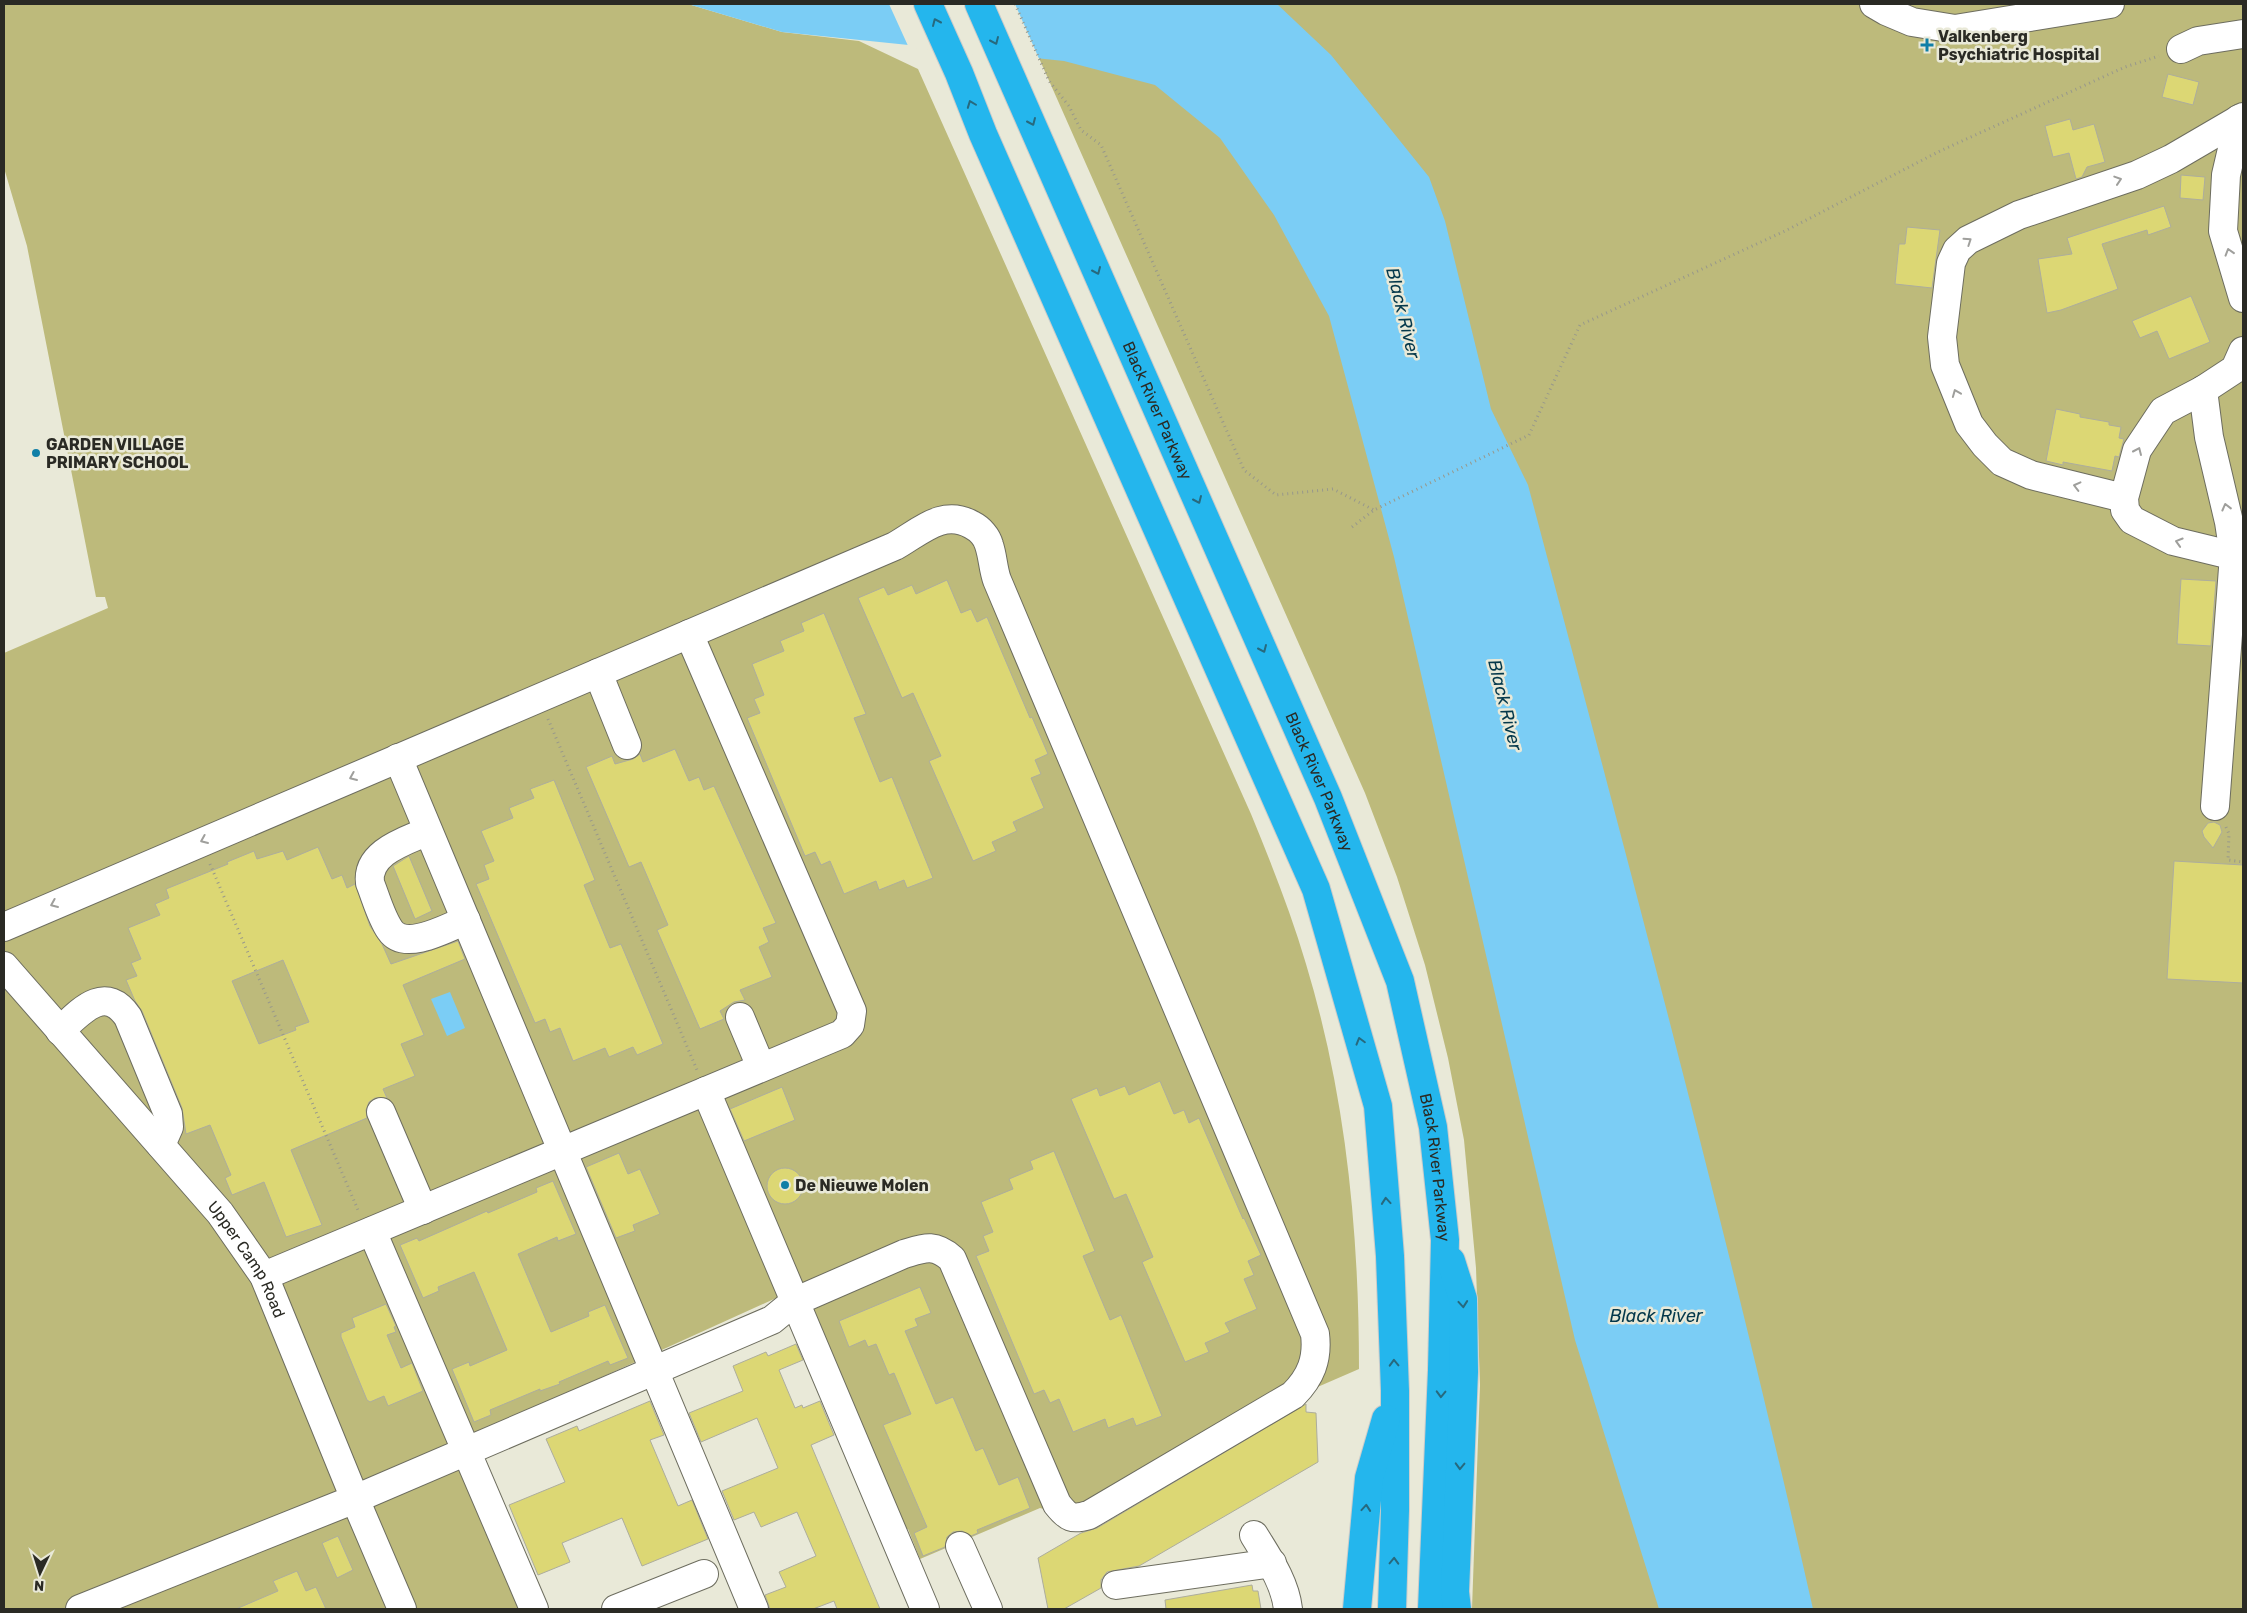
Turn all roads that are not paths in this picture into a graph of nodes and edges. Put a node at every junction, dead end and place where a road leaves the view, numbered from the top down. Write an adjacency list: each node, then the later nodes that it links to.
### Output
1 (928, 4): 35 (highway, one-way to 1)
2 (979, 4): 31 (highway, Black River Parkway, one-way to 31)
3 (1874, 4): 4 (street)
4 (2110, 4)
5 (2243, 34): 6 (street)
6 (2181, 49)
7 (2241, 118): 8 (street, one-way to 7); 11 (street, one-way to 7)
8 (2243, 298)
9 (2243, 351): 10 (street)
10 (2203, 390): 11 (street, one-way to 10); 12 (street, one-way to 10)
11 (2124, 498): 12 (street, one-way to 11)
12 (2238, 556): 17 (street)
13 (689, 634): 14 (street); 24 (street); 33 (street)
14 (598, 673): 15 (street); 16 (street)
15 (627, 745)
16 (398, 758): 18 (street); 20 (street, one-way to 20)
17 (2215, 806)
18 (428, 831): 19 (street); 19 (street)
19 (466, 920): 28 (street)
20 (4, 927)
21 (4, 966): 23 (street, Upper Camp Road)
22 (740, 1017): 24 (street)
23 (60, 1031): 27 (street, Upper Camp Road); 27 (street)
24 (761, 1067): 25 (street)
25 (706, 1091): 28 (street); 33 (street)
26 (381, 1112): 29 (street)
27 (160, 1145): 32 (street, Upper Camp Road)
28 (563, 1150): 29 (street); 34 (street)
29 (423, 1210): 30 (street)
30 (372, 1231): 32 (street); 36 (street)
31 (1445, 1240): 53 (highway, Black River Parkway, one-way to 53); 54 (highway, one-way to 54)
32 (264, 1276): 37 (street, Upper Camp Road)
33 (794, 1302): 34 (street); 48 (street)
34 (655, 1370): 36 (street); 47 (street)
35 (1394, 1391): 51 (highway, one-way to 35); 52 (highway, one-way to 35)
36 (467, 1450): 37 (street); 45 (street)
37 (355, 1499): 43 (street); 44 (street, Upper Camp Road)
38 (1254, 1536): 40 (street)
39 (960, 1546): 49 (street)
40 (1272, 1563): 42 (street); 50 (street)
41 (704, 1574): 46 (street)
42 (1116, 1586)
43 (80, 1609)
44 (402, 1609)
45 (534, 1609)
46 (616, 1609)
47 (754, 1609)
48 (925, 1609)
49 (988, 1609)
50 (1288, 1609)
51 (1357, 1609)
52 (1392, 1609)
53 (1432, 1609)
54 (1456, 1609)

